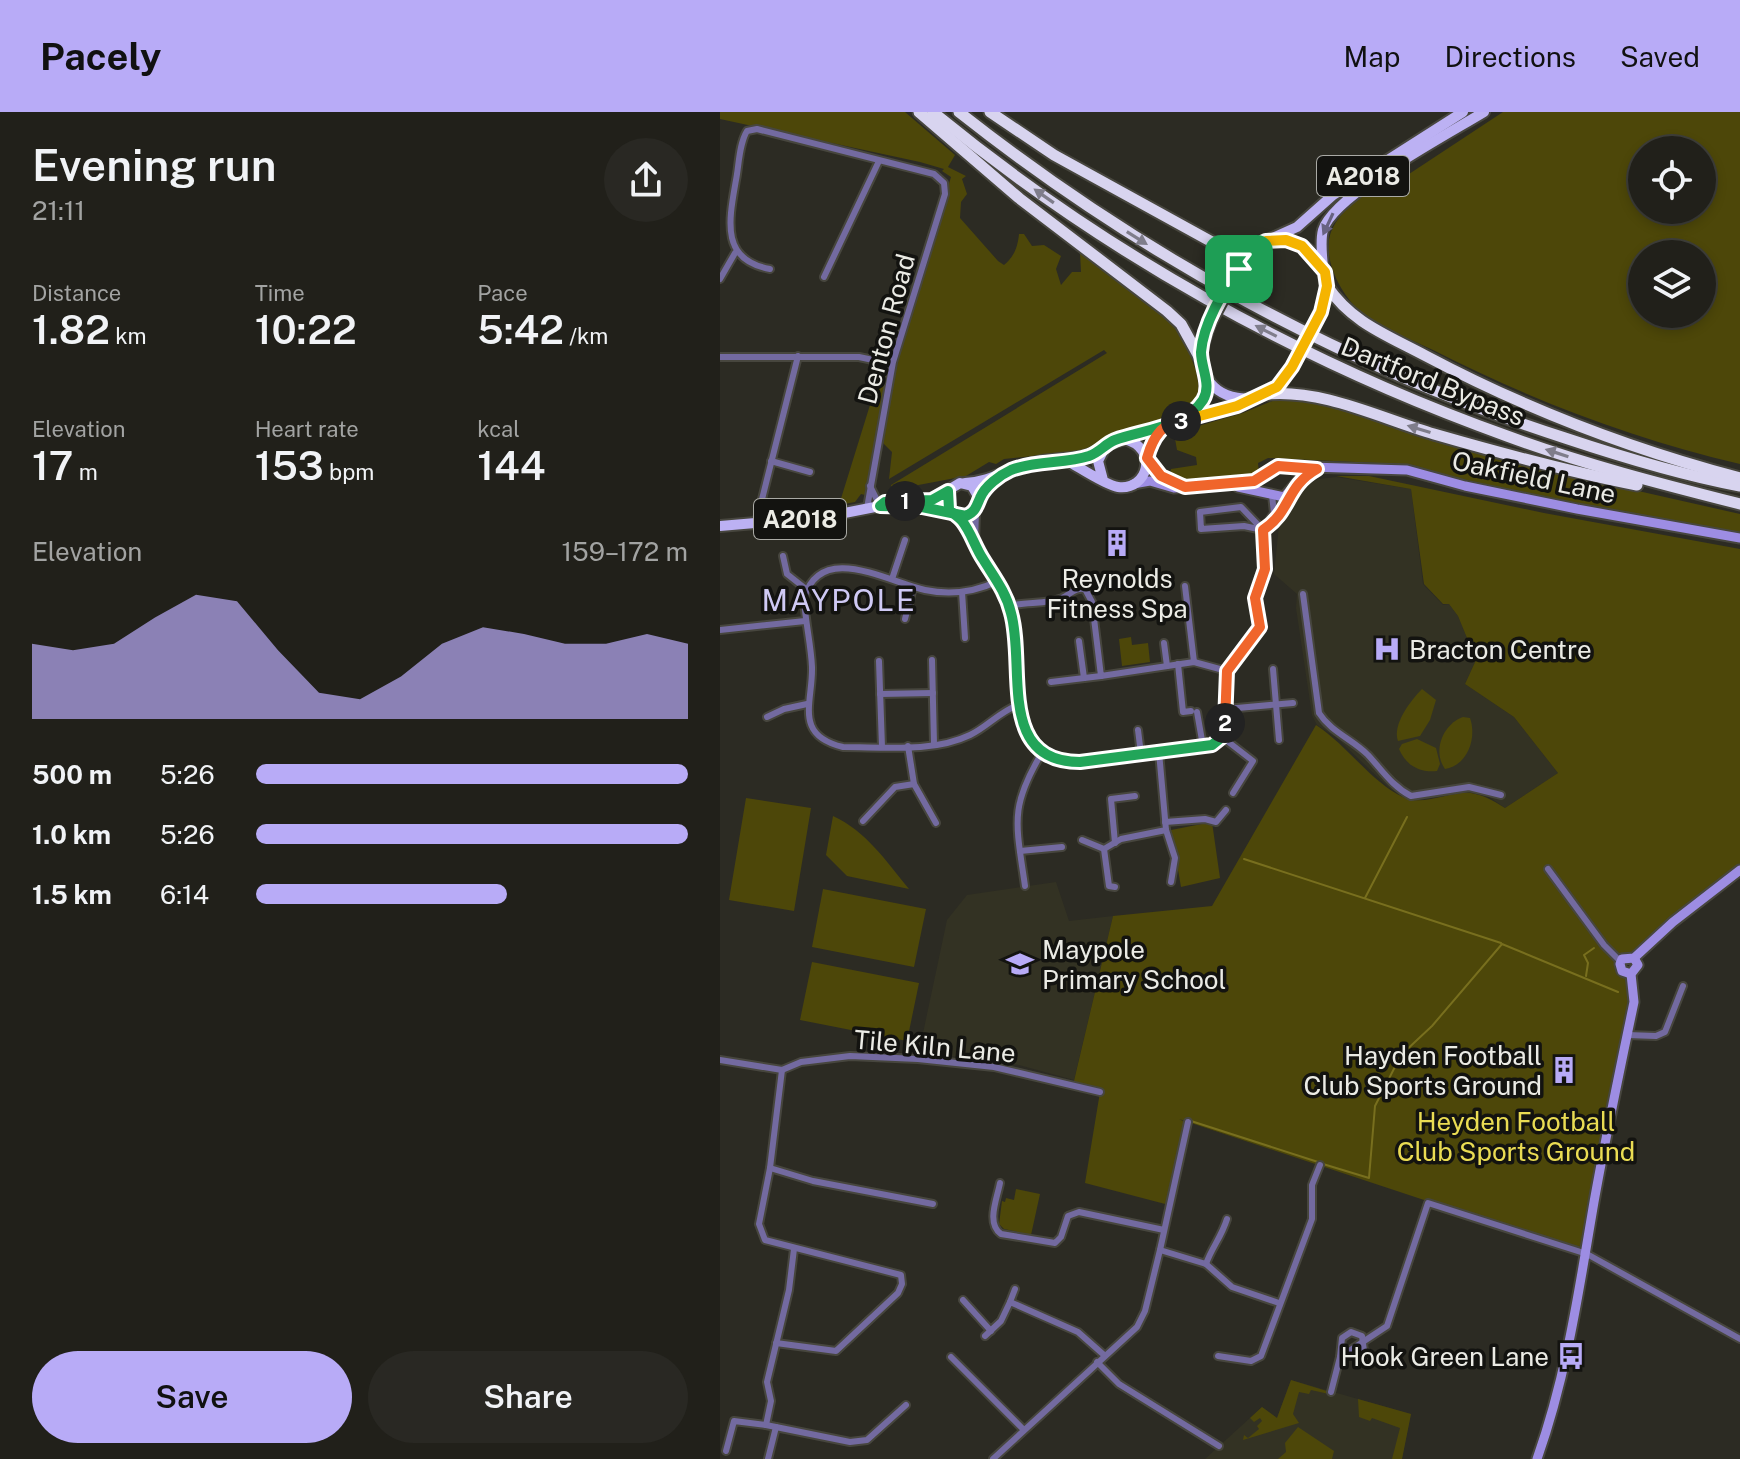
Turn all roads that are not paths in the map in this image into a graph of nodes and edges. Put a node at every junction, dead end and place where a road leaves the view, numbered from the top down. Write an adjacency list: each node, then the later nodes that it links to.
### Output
1 (919, 112): 17 (highway)
2 (933, 112): 45 (highway, Dartford Bypass, one-way to 2)
3 (959, 112): 39 (highway, Dartford Bypass, one-way to 39)
4 (990, 112): 8 (highway)
5 (1463, 112): 8 (main road, A2018)
6 (1484, 112): 10 (main road, A2018, one-way to 10)
7 (879, 161): 9 (street); 12 (street); 18 (street, Denton Road)
8 (1261, 243): 10 (main road); 17 (main road, bridge)
9 (735, 253): 11 (street); 13 (street)
10 (1323, 267): 14 (main road)
11 (770, 269)
12 (824, 277)
13 (720, 279)
14 (1327, 286): 20 (main road, bridge); 33 (highway)
15 (798, 356): 16 (street); 18 (street); 27 (street)
16 (720, 357)
17 (1202, 362): 19 (main road)
18 (892, 364): 38 (street, Denton Road)
19 (1206, 376): 21 (main road); 22 (main road)
20 (1267, 394): 21 (main road); 45 (highway, one-way to 20)
21 (1247, 400): 22 (main road)
22 (1171, 422): 23 (main road); 25 (main road)
23 (1115, 440): 24 (main road); 25 (main road)
24 (1102, 450): 26 (main road); 34 (main road)
25 (1147, 459): 36 (main road); 40 (street)
26 (1066, 460): 32 (main road); 34 (main road)
27 (771, 461): 30 (street); 49 (street)
28 (1287, 468): 29 (street, Oakfield Lane); 31 (street, Oakfield Lane); 41 (street)
29 (1317, 469): 41 (street, Oakfield Lane); 52 (street, Oakfield Lane)
30 (810, 472)
31 (1265, 476): 37 (street, Oakfield Lane); 43 (street)
32 (998, 477): 35 (main road); 44 (main road)
33 (1740, 478)
34 (1103, 480): 36 (main road)
35 (963, 483): 42 (main road, A2018); 44 (main road)
36 (1133, 484): 40 (street, Oakfield Lane)
37 (1229, 484): 40 (street, Oakfield Lane); 43 (street, Oakfield Lane)
38 (870, 486): 46 (street); 47 (street, Denton Road)
39 (1740, 486)
40 (1181, 487)
41 (1293, 489): 43 (street, Oakfield Lane); 51 (street)
42 (948, 491): 46 (main road, A2018); 48 (main road)
43 (1270, 493): 51 (street)
44 (978, 503): 48 (main road); 54 (street)
45 (1740, 504)
46 (880, 506): 47 (main road, A2018); 48 (main road, A2018)
47 (867, 508): 49 (main road, A2018)
48 (954, 514): 54 (street)
49 (756, 523): 50 (main road, A2018)
50 (720, 526)
51 (1263, 530): 51 (street); 76 (street)
52 (1740, 538)
53 (905, 540): 56 (street)
54 (975, 543): 57 (street)
55 (783, 556): 60 (street)
56 (892, 579): 59 (street); 60 (street)
57 (998, 581): 61 (street); 63 (street)
58 (1185, 586): 72 (street)
59 (913, 587): 61 (street); 64 (street)
60 (806, 589): 65 (street)
61 (962, 592): 67 (street)
62 (1303, 594): 100 (street)
63 (1009, 606): 77 (street); 85 (street)
64 (905, 619)
65 (805, 621): 66 (street); 83 (street)
66 (720, 630)
67 (965, 638)
68 (1079, 641): 78 (street)
69 (1164, 643): 74 (street)
70 (932, 660): 80 (street)
71 (879, 661): 81 (street)
72 (1194, 662): 73 (street); 76 (street)
73 (1178, 664): 74 (street); 93 (street)
74 (1167, 666): 77 (street)
75 (1273, 669): 84 (street)
76 (1227, 671): 86 (street)
77 (1101, 676): 78 (street)
78 (1084, 678): 79 (street)
79 (1051, 682)
80 (933, 693): 81 (street); 91 (street)
81 (880, 694): 94 (street)
82 (1293, 703): 84 (street)
83 (807, 704): 87 (street); 94 (street)
84 (1275, 704): 86 (street); 90 (street)
85 (1018, 705): 91 (street); 95 (street)
86 (1226, 709): 89 (street)
87 (767, 717)
88 (1138, 730): 97 (street)
89 (1222, 737): 93 (street); 99 (street)
90 (1279, 740)
91 (934, 744): 92 (street)
92 (908, 746): 94 (street); 98 (street)
93 (1203, 746): 96 (street)
94 (882, 747)
95 (1043, 751): 97 (street); 110 (street)
96 (1159, 752): 97 (street); 105 (street)
97 (1141, 754)
98 (914, 784): 103 (street); 104 (street)
99 (1233, 793)
100 (1501, 795)
101 (1135, 796): 107 (street)
102 (1226, 810): 105 (street)
103 (863, 821)
104 (936, 823)
105 (1165, 826): 107 (street); 113 (street)
106 (1082, 840): 109 (street)
107 (1115, 843): 109 (street)
108 (1062, 847): 110 (street)
109 (1104, 849): 115 (street)
110 (1020, 851): 114 (street)
111 (1548, 869): 117 (street)
112 (1740, 870): 116 (street)
113 (1171, 882)
114 (1025, 886)
115 (1115, 887)
116 (1634, 958): 117 (street); 118 (street)
117 (1620, 961): 118 (street)
118 (1631, 974): 120 (street)
119 (1683, 986): 120 (street)
120 (1627, 1035): 133 (street)
121 (720, 1060): 122 (street, Tile Kiln Lane)
122 (782, 1070): 123 (street, Tile Kiln Lane); 126 (street)
123 (1100, 1092)
124 (1188, 1122): 130 (street)
125 (1320, 1165): 138 (street)
126 (770, 1168): 128 (street); 131 (street)
127 (1000, 1183): 130 (street)
128 (933, 1204)
129 (1227, 1219): 134 (street)
130 (1164, 1230): 132 (street)
131 (794, 1249): 140 (street); 140 (street)
132 (1160, 1250): 134 (street); 142 (street)
133 (1587, 1254): 139 (street); 141 (street); 157 (street)
134 (1206, 1264): 138 (street)
135 (1015, 1289): 137 (street)
136 (963, 1300): 137 (street)
137 (1010, 1302): 142 (street)
138 (1279, 1303): 143 (street)
139 (1740, 1339)
140 (776, 1343): 150 (street)
141 (1364, 1343): 145 (street); 145 (street); 146 (street)
142 (1104, 1355): 147 (street)
143 (1218, 1356)
144 (951, 1357): 152 (street)
145 (1340, 1357): 148 (street)
146 (1396, 1361)
147 (1097, 1362): 152 (street); 153 (street)
148 (1331, 1392)
149 (906, 1405): 151 (street)
150 (766, 1425): 151 (street); 154 (street)
151 (776, 1427): 155 (street)
152 (1024, 1430): 156 (street)
153 (1219, 1446)
154 (726, 1451)
155 (768, 1459)
156 (993, 1459)
157 (1537, 1459)

